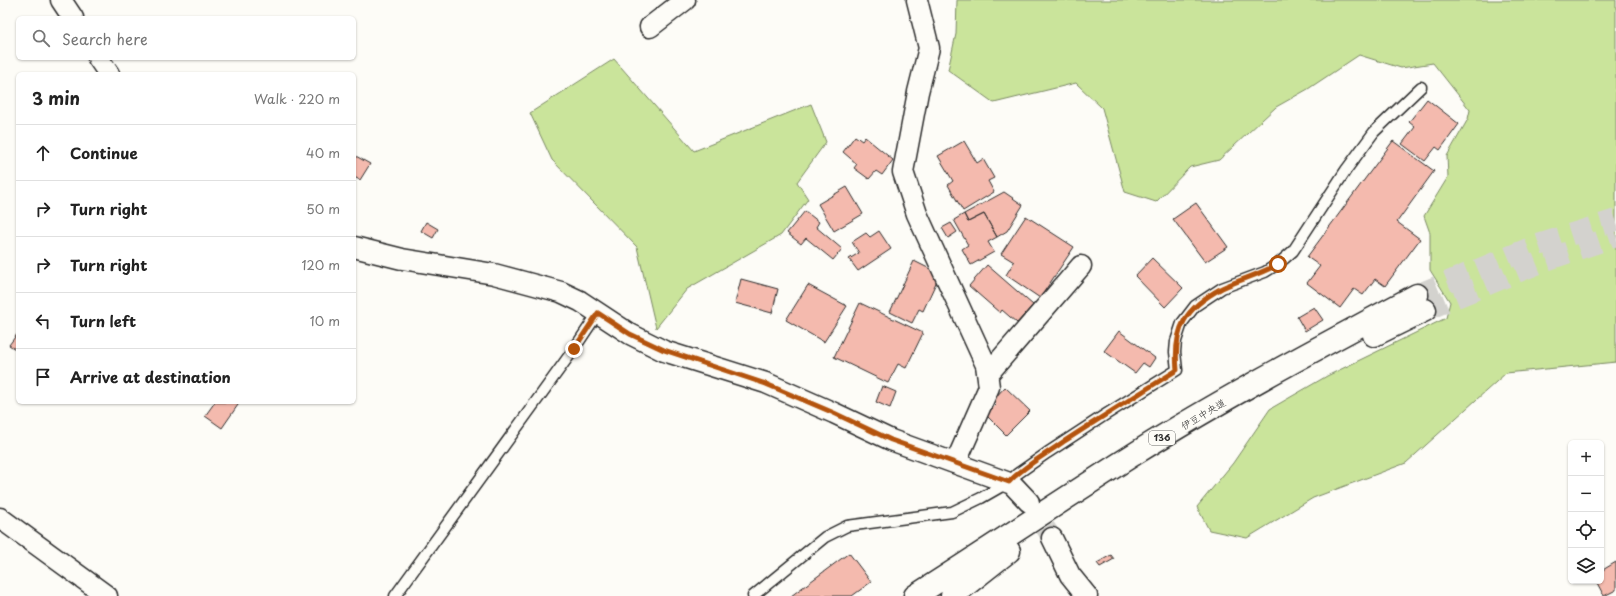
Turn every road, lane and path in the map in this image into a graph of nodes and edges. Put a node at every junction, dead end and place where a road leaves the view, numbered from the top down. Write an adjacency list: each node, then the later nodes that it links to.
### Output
1 (61, 0): 4 (street)
2 (685, 0): 5 (street)
3 (917, 0): 12 (street)
4 (72, 16)
5 (650, 27)
6 (99, 60): 7 (street)
7 (108, 72)
8 (1421, 86): 14 (lane)
9 (356, 248): 11 (street)
10 (1080, 266): 12 (street)
11 (598, 313): 13 (street); 19 (lane)
12 (988, 374): 13 (street)
13 (956, 462): 14 (street)
14 (1009, 482): 15 (street); 20 (lane)
15 (1028, 502)
16 (0, 518): 18 (street)
17 (1052, 538): 23 (street)
18 (107, 596)
19 (395, 596)
20 (753, 596)
21 (915, 596): 22 (highway, 伊豆中央道 / 136)
22 (952, 596)
23 (1087, 596)

